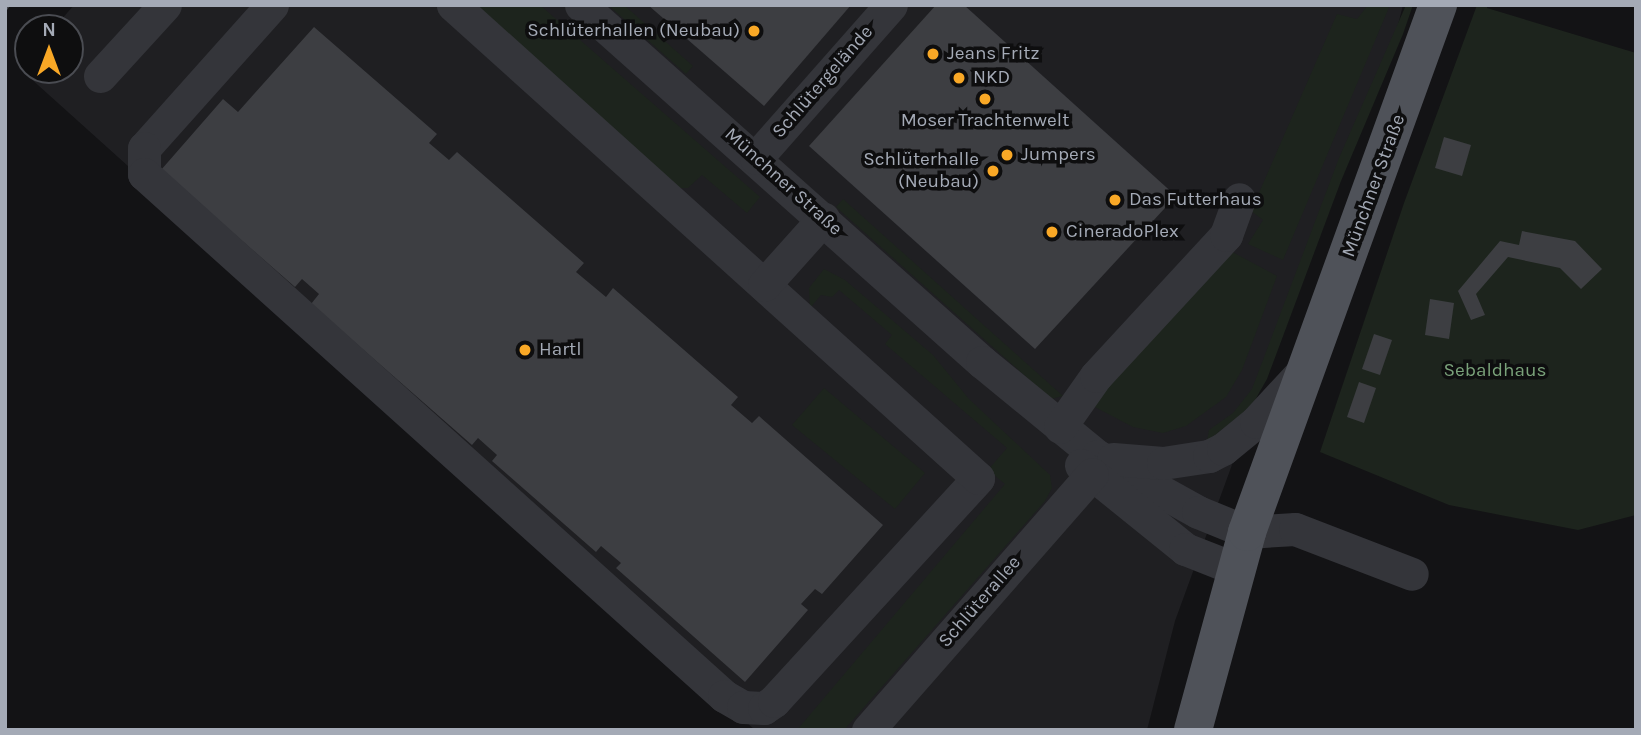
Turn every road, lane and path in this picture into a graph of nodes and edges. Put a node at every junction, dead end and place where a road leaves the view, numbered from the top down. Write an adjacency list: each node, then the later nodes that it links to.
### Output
1 (165, 5): 7 (street)
2 (272, 5): 11 (street)
3 (453, 5): 11 (street)
4 (581, 5): 8 (street, Münchner Straße)
5 (891, 5): 8 (street, Schlütergelände)
6 (1438, 5): 13 (main road, Münchner Straße)
7 (100, 76)
8 (756, 158): 10 (street, Münchner Straße)
9 (1239, 199): 14 (street)
10 (824, 219): 11 (street); 12 (street, Münchner Straße)
11 (764, 285)
12 (973, 352): 14 (street, Münchner Straße); 15 (street, Münchner Straße)
13 (1308, 366): 15 (street, Münchner Straße); 16 (main road, Münchner Straße)
14 (1059, 427): 15 (street, Münchner Straße)
15 (1095, 465): 16 (street, Münchner Straße); 17 (street, Münchner Straße); 19 (street, Schlüterallee)
16 (1247, 532): 17 (main road, Münchner Straße); 18 (street)
17 (1236, 569): 20 (main road, Münchner Straße)
18 (1412, 575)
19 (868, 730)
20 (1194, 730)

